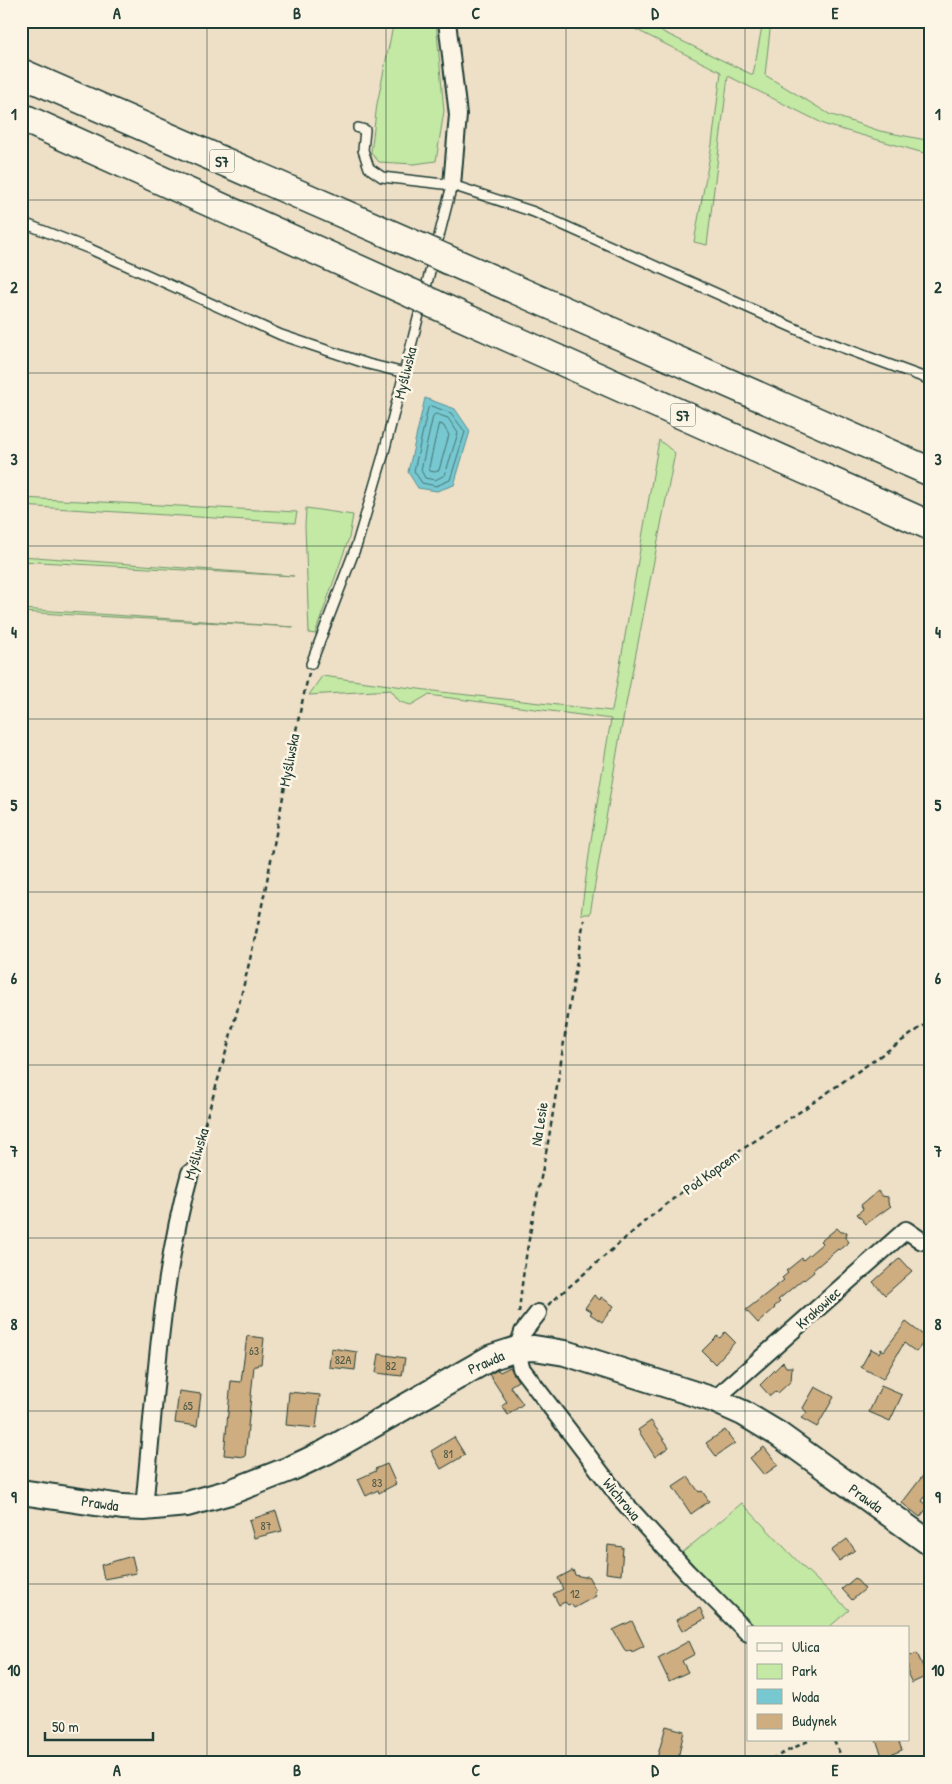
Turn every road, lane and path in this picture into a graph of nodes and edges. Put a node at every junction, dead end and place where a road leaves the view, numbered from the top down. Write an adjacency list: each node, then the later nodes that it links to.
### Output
1 (447, 21): 5 (street, Myśliwska)
2 (21, 73): 9 (highway, S7)
3 (21, 117): 10 (highway, S7)
4 (358, 128): 5 (lane)
5 (452, 185): 7 (lane, Myśliwska); 8 (lane)
6 (21, 222): 7 (lane)
7 (405, 373): 11 (lane, Myśliwska)
8 (931, 380)
9 (931, 472)
10 (931, 526)
11 (311, 664): 14 (path, Myśliwska)
12 (584, 920): 17 (path, Na Lesie)
13 (931, 1023): 16 (path, Pod Kopcem)
14 (190, 1172): 20 (street, Myśliwska)
15 (922, 1241): 18 (street, Krakowiec)
16 (538, 1313): 17 (street)
17 (520, 1341): 18 (street, Prawda); 20 (street, Prawda); 22 (street, Wichrowa)
18 (714, 1400): 21 (street, Prawda)
19 (21, 1492): 20 (street, Prawda)
20 (144, 1508)
21 (931, 1544)
22 (747, 1632)
23 (806, 1742): 25 (path)
24 (835, 1742): 26 (path)
25 (764, 1763)
26 (844, 1763)

